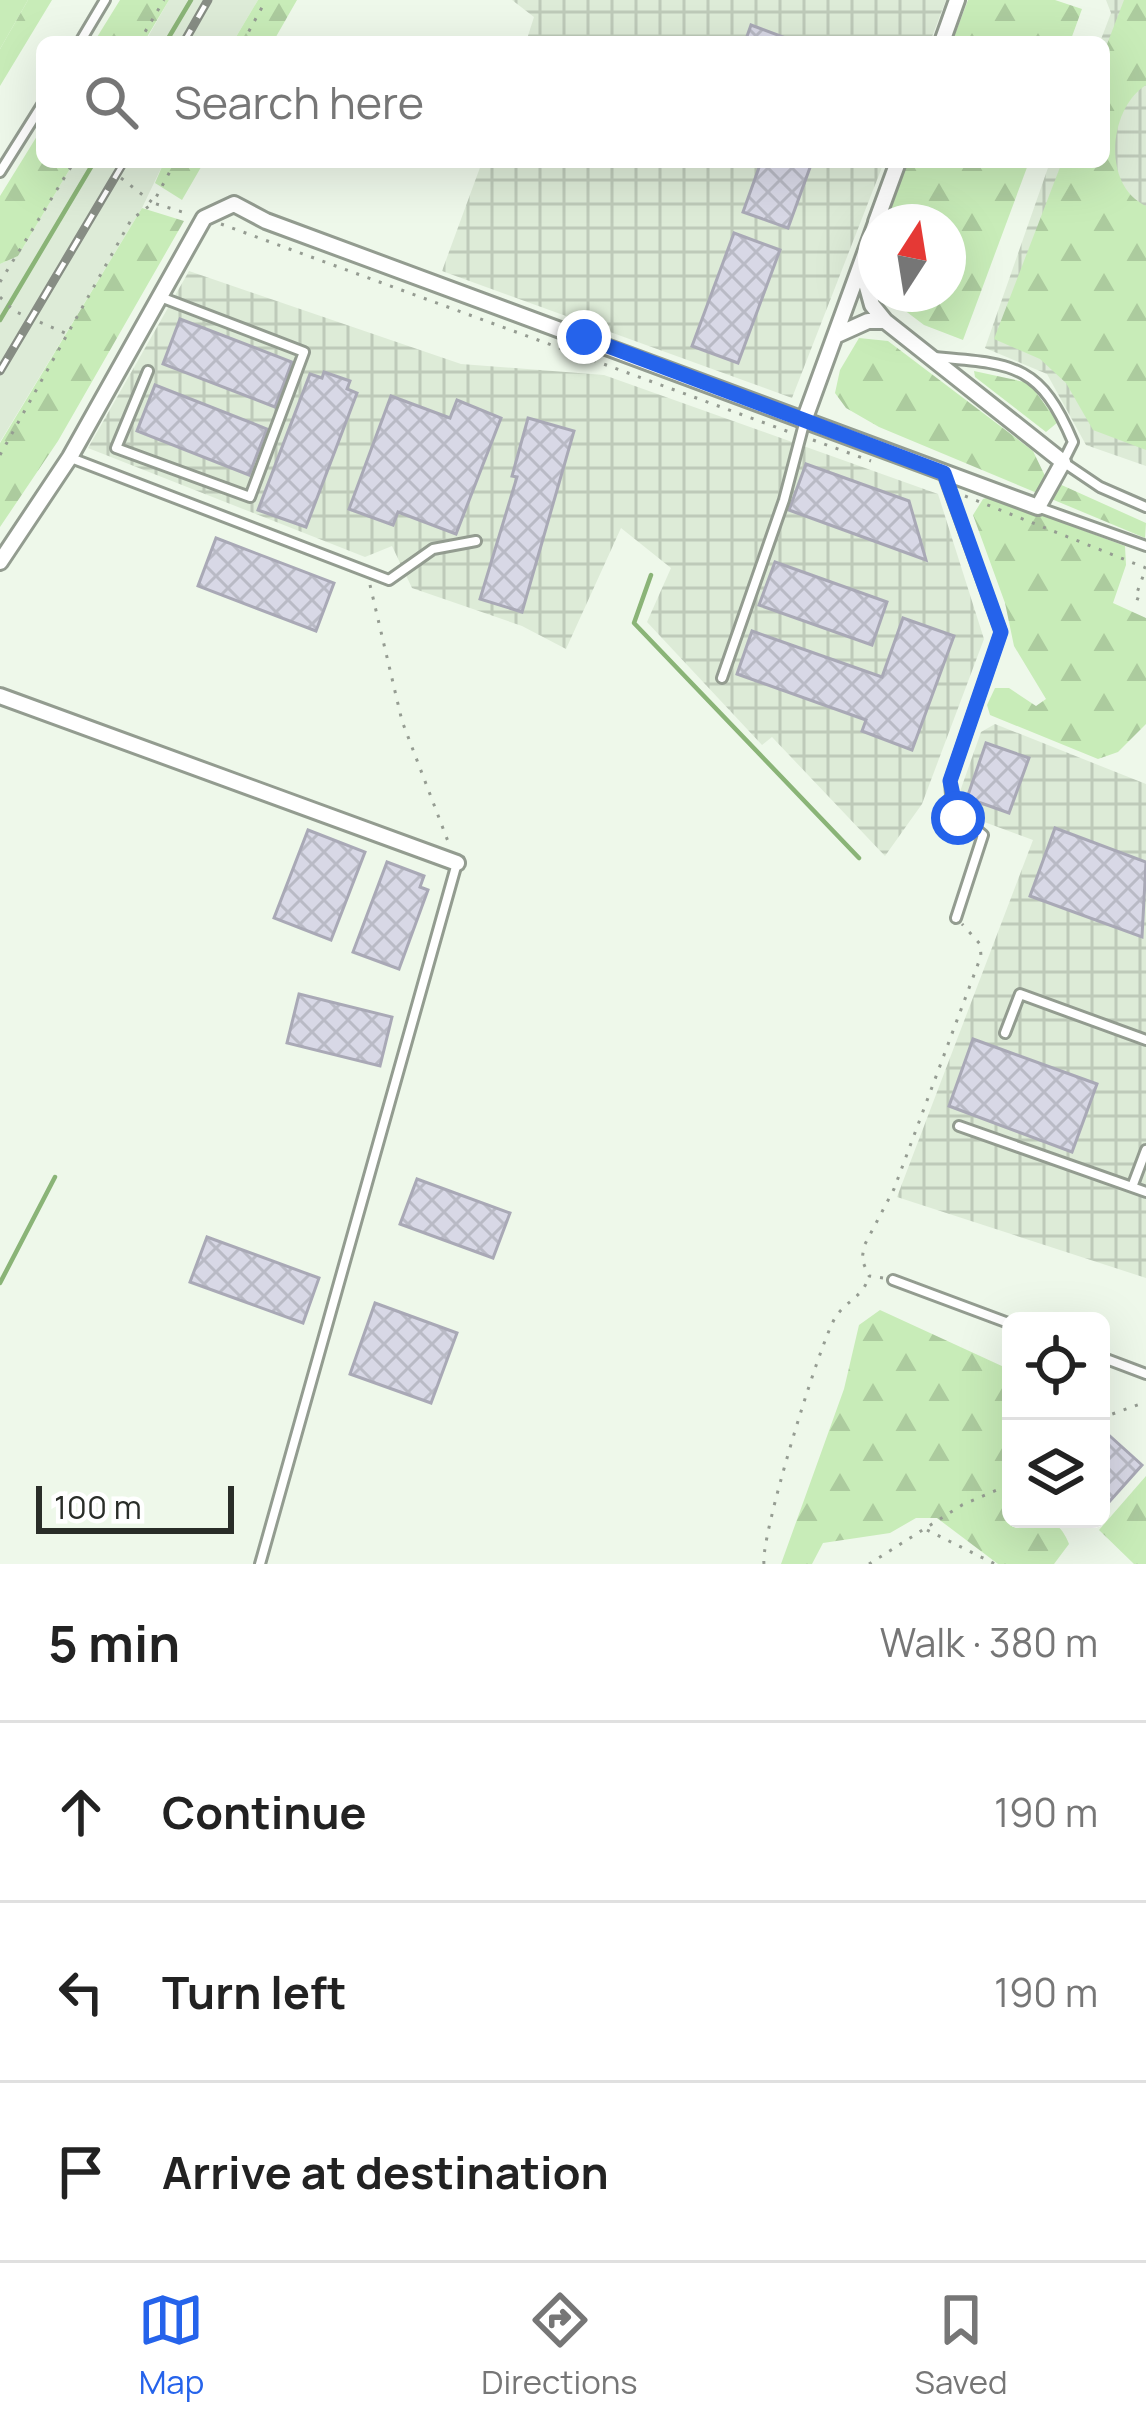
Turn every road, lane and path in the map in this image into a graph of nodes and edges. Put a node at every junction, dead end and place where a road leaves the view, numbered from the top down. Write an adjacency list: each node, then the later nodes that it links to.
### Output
1 (105, 0): 5 (lane)
2 (164, 0): 6 (path)
3 (266, 0): 7 (path)
4 (957, 0): 8 (street)
5 (84, 36)
6 (143, 36)
7 (246, 36)
8 (944, 36)
9 (36, 115): 13 (lane)
10 (70, 168): 19 (path)
11 (172, 168): 15 (path)
12 (896, 168): 16 (street)
13 (0, 172)
14 (121, 178): 15 (path)
15 (153, 203): 17 (path); 28 (path)
16 (883, 204)
17 (205, 218): 21 (street); 32 (street); 33 (path)
18 (858, 274): 29 (street)
19 (0, 282)
20 (0, 297): 22 (path)
21 (163, 298): 31 (lane); 35 (street)
22 (10, 308): 25 (path); 27 (path)
23 (878, 312): 26 (street)
24 (43, 313): 27 (path)
25 (11, 317)
26 (885, 321): 29 (street); 30 (street)
27 (38, 322): 28 (path)
28 (68, 334): 34 (path)
29 (837, 335): 32 (street)
30 (931, 356): 36 (street); 36 (lane)
31 (148, 371)
32 (805, 418): 33 (lane); 38 (street)
33 (799, 435): 37 (path); 46 (lane)
34 (0, 455)
35 (70, 458): 43 (street); 44 (lane)
36 (1063, 462): 39 (street); 40 (lane)
37 (884, 466)
38 (946, 481): 39 (street); 45 (path); 49 (lane)
39 (1038, 507): 42 (lane)
40 (1146, 507)
41 (476, 542): 44 (lane)
42 (1146, 546)
43 (0, 562)
44 (366, 571): 48 (path)
45 (1146, 602)
46 (722, 678)
47 (0, 695): 48 (street)
48 (457, 863): 65 (lane)
49 (956, 918): 56 (path)
50 (1006, 1033): 51 (lane)
51 (1146, 1040)
52 (959, 1126): 54 (lane)
53 (1146, 1150): 54 (lane)
54 (1132, 1187): 55 (lane)
55 (1146, 1192)
56 (869, 1276): 57 (path); 66 (path)
57 (893, 1280): 58 (lane)
58 (1002, 1321)
59 (1110, 1360): 60 (lane)
60 (1146, 1373)
61 (1146, 1402): 62 (path)
62 (1110, 1415)
63 (1002, 1489): 64 (path)
64 (926, 1529): 67 (path); 68 (path)
65 (260, 1564)
66 (764, 1564)
67 (869, 1564)
68 (995, 1564)

